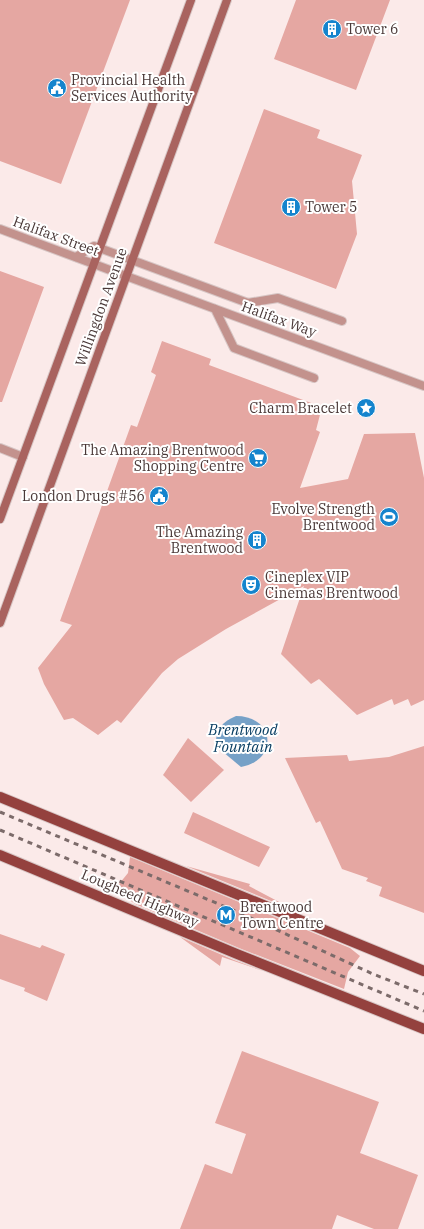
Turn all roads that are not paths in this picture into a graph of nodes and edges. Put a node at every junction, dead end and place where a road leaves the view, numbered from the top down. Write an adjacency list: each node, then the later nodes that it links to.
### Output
1 (191, 0): 4 (main road, Willingdon Avenue)
2 (227, 0): 6 (main road, Willingdon Avenue)
3 (0, 229): 5 (street, Halifax Street)
4 (100, 248): 5 (street); 6 (street); 7 (main road, Willingdon Avenue)
5 (76, 257): 7 (street, Halifax Street)
6 (132, 260): 8 (main road, Willingdon Avenue); 10 (street)
7 (94, 264): 8 (street, Halifax Street); 14 (main road, Willingdon Avenue)
8 (126, 276): 9 (street, Halifax Way); 16 (main road, Willingdon Avenue)
9 (215, 309): 11 (street); 12 (street, Halifax Way)
10 (342, 321)
11 (314, 378)
12 (424, 386)
13 (0, 448): 14 (street)
14 (23, 457): 15 (main road, Willingdon Avenue)
15 (0, 519)
16 (0, 623)
17 (0, 797): 19 (main road)
18 (0, 855): 20 (main road, Lougheed Highway)
19 (424, 971)
20 (424, 1029)

